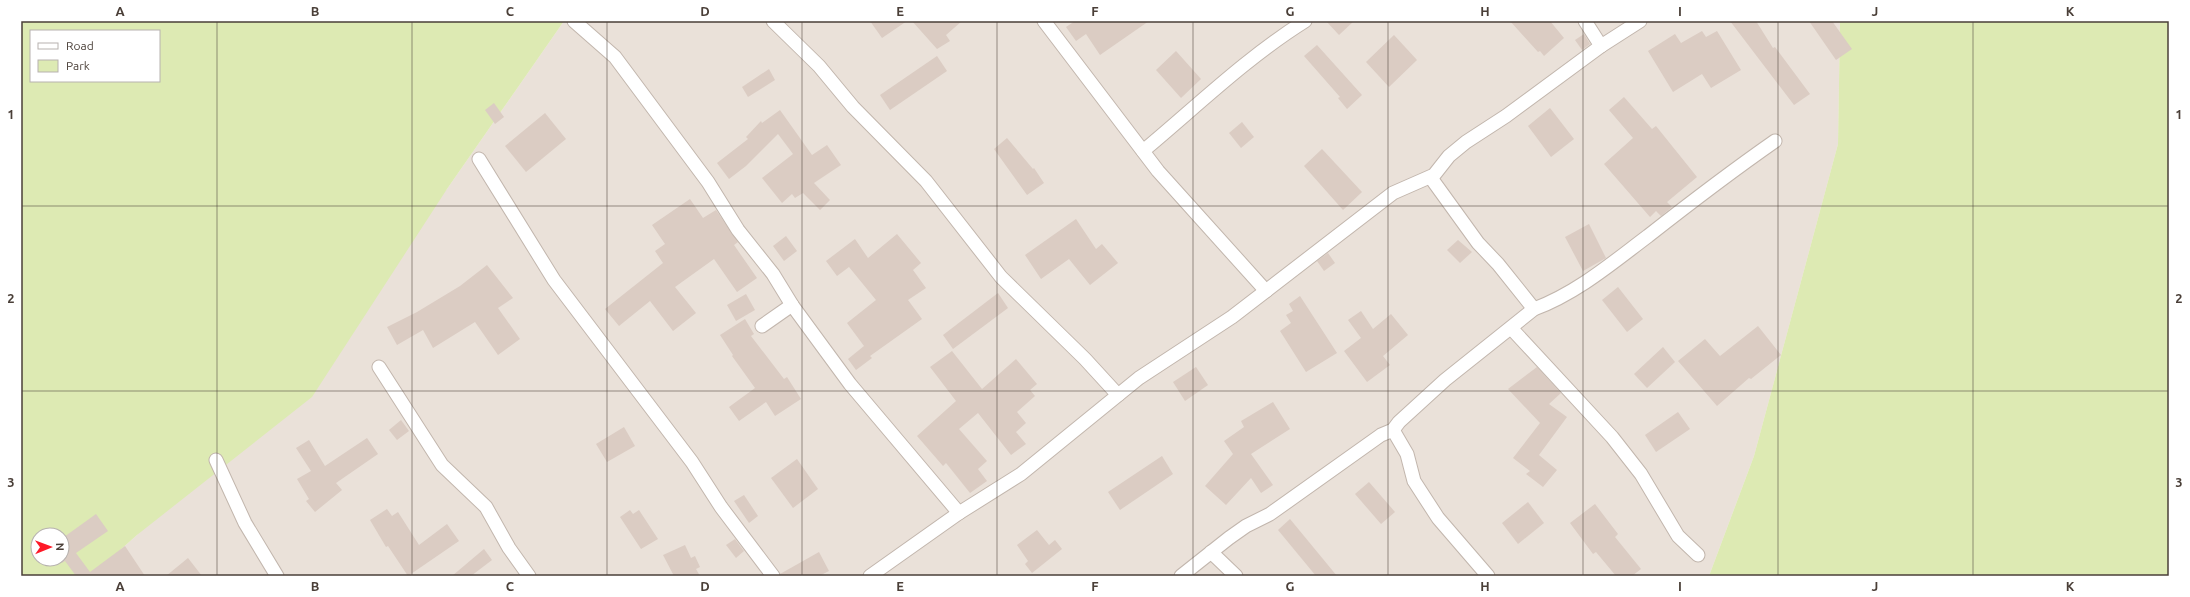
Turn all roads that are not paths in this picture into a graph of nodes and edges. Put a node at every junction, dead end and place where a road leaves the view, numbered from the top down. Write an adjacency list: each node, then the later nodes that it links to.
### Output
1 (574, 21): 13 (street)
2 (774, 21): 18 (street)
3 (1044, 21): 9 (street)
4 (1305, 21): 9 (street)
5 (1585, 21): 7 (street)
6 (1640, 21): 7 (street)
7 (1601, 46): 11 (street)
8 (1775, 141): 14 (street)
9 (1143, 151): 12 (street)
10 (479, 158): 26 (street)
11 (1431, 178): 12 (street); 14 (street)
12 (1266, 291): 18 (street)
13 (792, 306): 15 (street); 21 (street)
14 (1534, 310): 16 (street)
15 (762, 326)
16 (1511, 328): 19 (street); 23 (street)
17 (379, 367): 25 (street)
18 (1118, 395): 21 (street)
19 (1393, 430): 22 (street); 30 (street)
20 (216, 460): 24 (street)
21 (959, 513): 27 (street)
22 (1211, 552): 28 (street); 29 (street)
23 (1698, 555)
24 (277, 576)
25 (529, 576)
26 (773, 576)
27 (870, 576)
28 (1181, 576)
29 (1236, 576)
30 (1488, 576)

